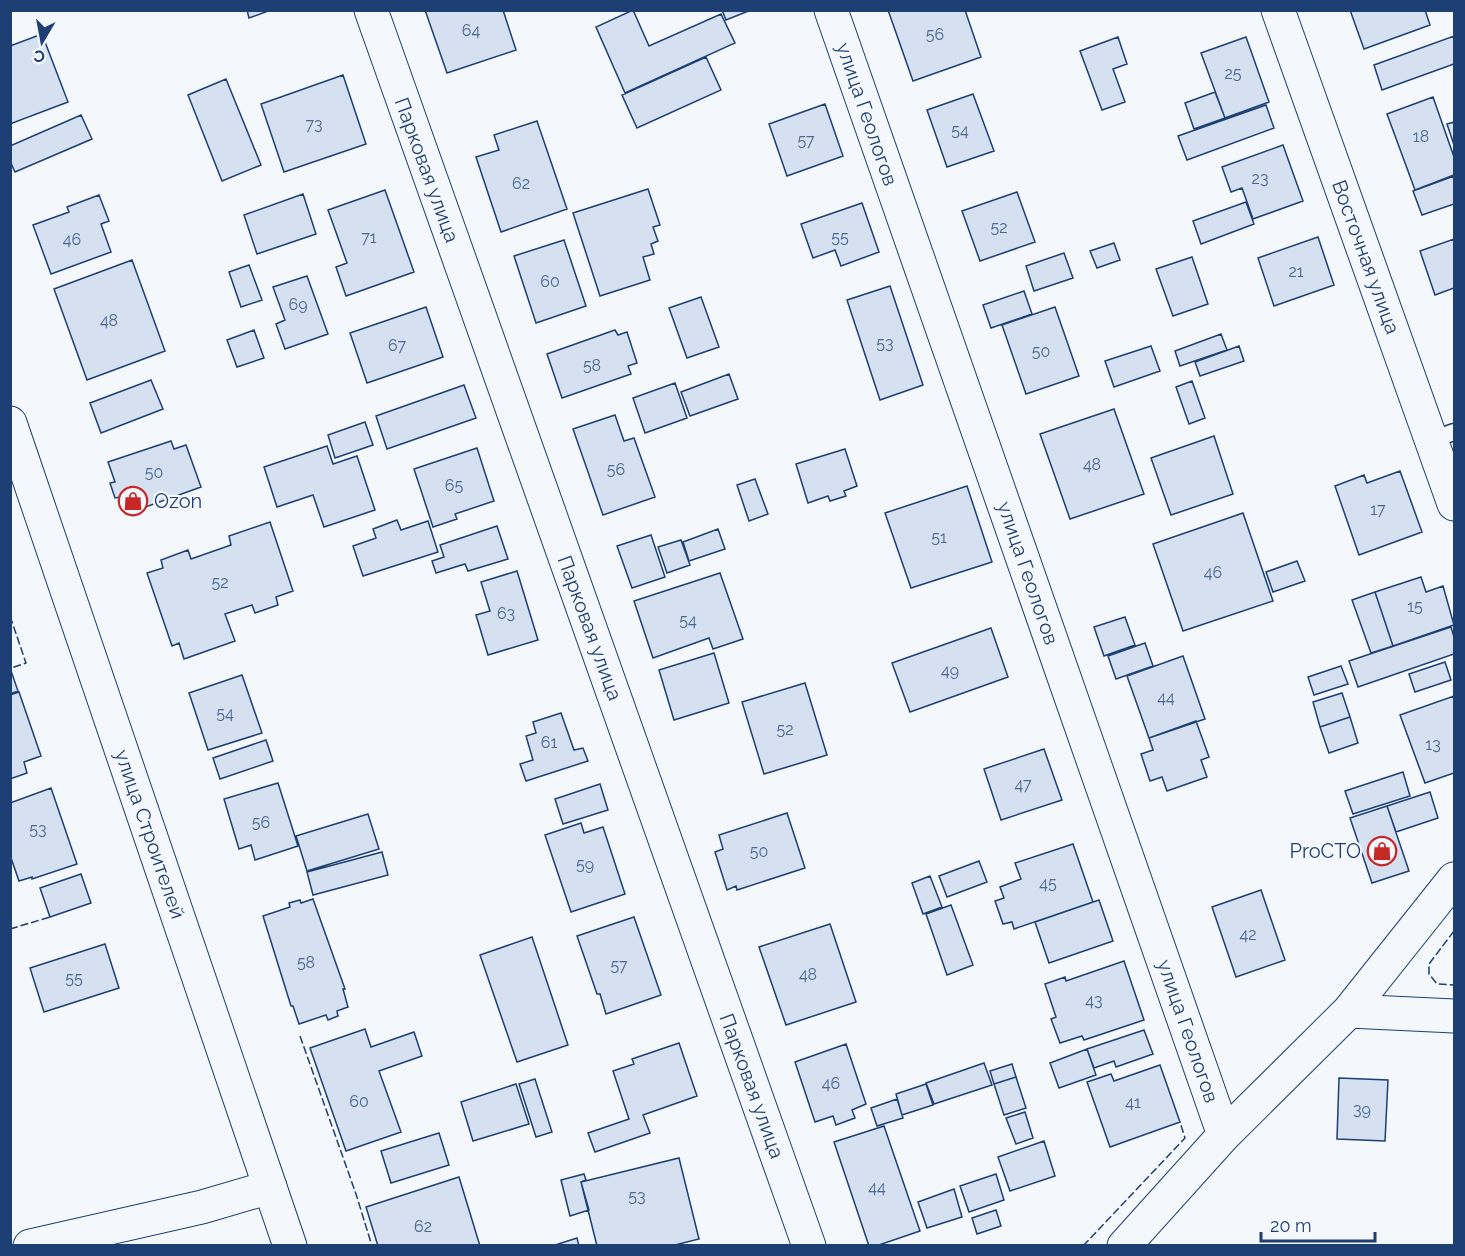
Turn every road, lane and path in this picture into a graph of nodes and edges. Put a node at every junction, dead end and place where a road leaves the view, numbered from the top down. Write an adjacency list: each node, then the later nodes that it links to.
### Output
1 (370, 10): 14 (street, Парковая улица)
2 (831, 10): 10 (street, улица Геологов)
3 (1278, 10): 5 (street, Восточная улица)
4 (10, 423): 11 (street, улица Строителей)
5 (1443, 436): 6 (street, Восточная улица)
6 (1455, 504)
7 (1455, 879): 8 (street)
8 (1349, 1011): 9 (street); 10 (street)
9 (1455, 1016)
10 (1224, 1135): 15 (street)
11 (270, 1187): 12 (street); 13 (street, улица Строителей)
12 (30, 1245)
13 (290, 1245)
14 (808, 1245)
15 (1124, 1245)

